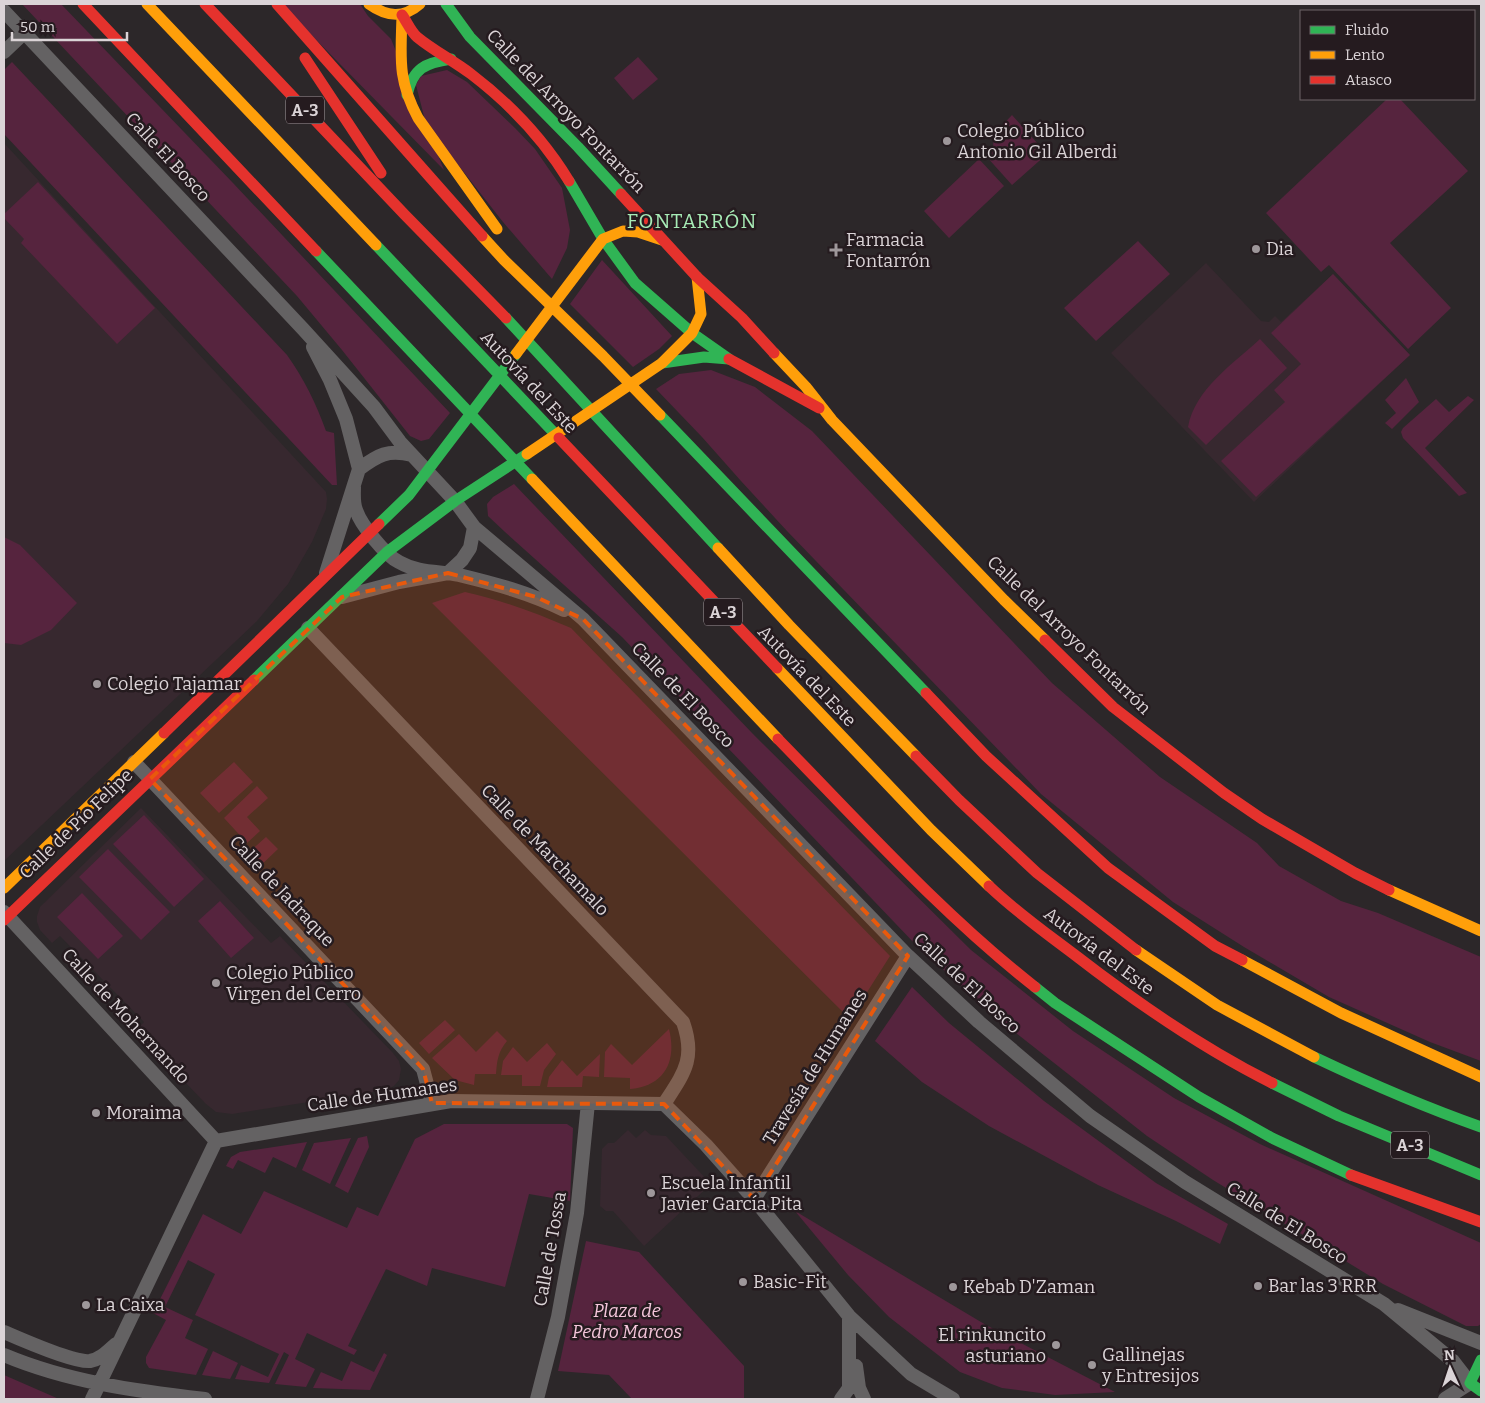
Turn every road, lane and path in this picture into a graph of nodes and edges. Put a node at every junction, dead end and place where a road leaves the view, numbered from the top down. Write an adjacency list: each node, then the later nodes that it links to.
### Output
1 (83, 4): 57 (main road)
2 (147, 4): 56 (main road, Autovía del Este / A-3)
3 (205, 4): 16 (main road, Autovía del Este / A-3)
4 (265, 4): 16 (main road)
5 (277, 4): 27 (main road)
6 (369, 4): 10 (main road)
7 (420, 4): 10 (main road)
8 (446, 4): 20 (main road, Calle del Arroyo Fontarrón)
9 (4, 11): 11 (street, Calle El Bosco)
10 (402, 15): 13 (main road, Calle del Arroyo Fontarrón); 14 (main road)
11 (24, 33): 12 (street); 25 (street, Calle El Bosco)
12 (4, 52)
13 (451, 59): 14 (main road); 15 (main road, Calle del Arroyo Fontarrón)
14 (407, 95): 19 (main road)
15 (582, 201): 17 (main road); 18 (main road, Calle del Arroyo Fontarrón)
16 (405, 216): 54 (main road, Autovía del Este / A-3)
17 (586, 229)
18 (603, 239): 20 (main road, Calle del Arroyo Fontarrón); 23 (main road); 26 (main road, Calle del Arroyo Fontarrón)
19 (504, 240)
20 (664, 241): 24 (main road, Calle del Arroyo Fontarrón)
21 (586, 244): 23 (main road)
22 (516, 255): 27 (main road)
23 (577, 272): 33 (main road, Calle de Pío Felipe)
24 (697, 277): 26 (main road); 30 (main road, Calle del Arroyo Fontarrón)
25 (303, 329): 31 (street, Calle El Bosco); 32 (street, Calle El Bosco)
26 (692, 333): 28 (main road, Calle del Arroyo Fontarrón); 29 (main road)
27 (603, 356): 50 (main road)
28 (730, 359): 29 (main road, Calle del Arroyo Fontarrón); 30 (main road, Calle del Arroyo Fontarrón)
29 (662, 363): 35 (main road, Calle de Pío Felipe)
30 (823, 410): 48 (main road, Calle del Arroyo Fontarrón)
31 (412, 455): 32 (street); 33 (street)
32 (359, 469): 34 (street, Calle de Pío Felipe)
33 (427, 472): 35 (street); 37 (main road, Calle de Pío Felipe)
34 (354, 487): 37 (street, Calle de Pío Felipe); 40 (street, Calle de Pío Felipe)
35 (455, 501): 36 (street); 38 (main road, Calle de Pío Felipe)
36 (474, 527): 39 (street); 42 (street, Calle de El Bosco)
37 (370, 533): 38 (street, Calle de Pío Felipe); 40 (main road, Calle de Pío Felipe)
38 (387, 552): 39 (street, Calle de Pío Felipe); 41 (main road, Calle de Pío Felipe)
39 (448, 573): 41 (street, Calle de Pío Felipe); 42 (street, Calle de El Bosco)
40 (325, 576): 44 (main road, Calle de Pío Felipe)
41 (342, 597): 43 (main road, Calle de Pío Felipe)
42 (583, 619): 49 (street, Calle de El Bosco)
43 (308, 628): 45 (main road, Calle de Pío Felipe); 53 (street, Calle de Marchamalo)
44 (134, 762): 45 (street, Calle de Pío Felipe); 46 (main road, Calle de Pío Felipe)
45 (150, 779): 47 (main road, Calle de Pío Felipe); 51 (street, Calle de Jadraque)
46 (4, 888)
47 (5, 916): 55 (street, Calle de Mohernando)
48 (1481, 931)
49 (908, 956): 58 (street, Travesía de Humanes); 61 (street, Calle de El Bosco)
50 (1481, 1077)
51 (432, 1103): 52 (street, Calle de Humanes); 55 (street, Calle de Humanes)
52 (588, 1103): 53 (street, Calle de Humanes); 73 (street, Calle de Tossa)
53 (664, 1104): 58 (street)
54 (1481, 1127)
55 (216, 1141): 64 (street)
56 (1481, 1175)
57 (1357, 1178): 59 (main road); 60 (main road)
58 (754, 1199): 62 (street)
59 (1481, 1222)
60 (1481, 1234)
61 (1384, 1304): 65 (street, Calle de El Bosco); 70 (street, Calle de El Bosco)
62 (849, 1316): 74 (street); 75 (street); 76 (street)
63 (4, 1332): 68 (street)
64 (120, 1340): 68 (street); 69 (street)
65 (1481, 1343)
66 (4, 1356): 69 (street)
67 (1481, 1360): 70 (main road)
68 (88, 1361): 69 (street)
69 (99, 1384): 71 (street); 72 (street)
70 (1476, 1387): 77 (street)
71 (92, 1399)
72 (205, 1399)
73 (537, 1399)
74 (841, 1399)
75 (864, 1399)
76 (953, 1399)
77 (1445, 1399)

